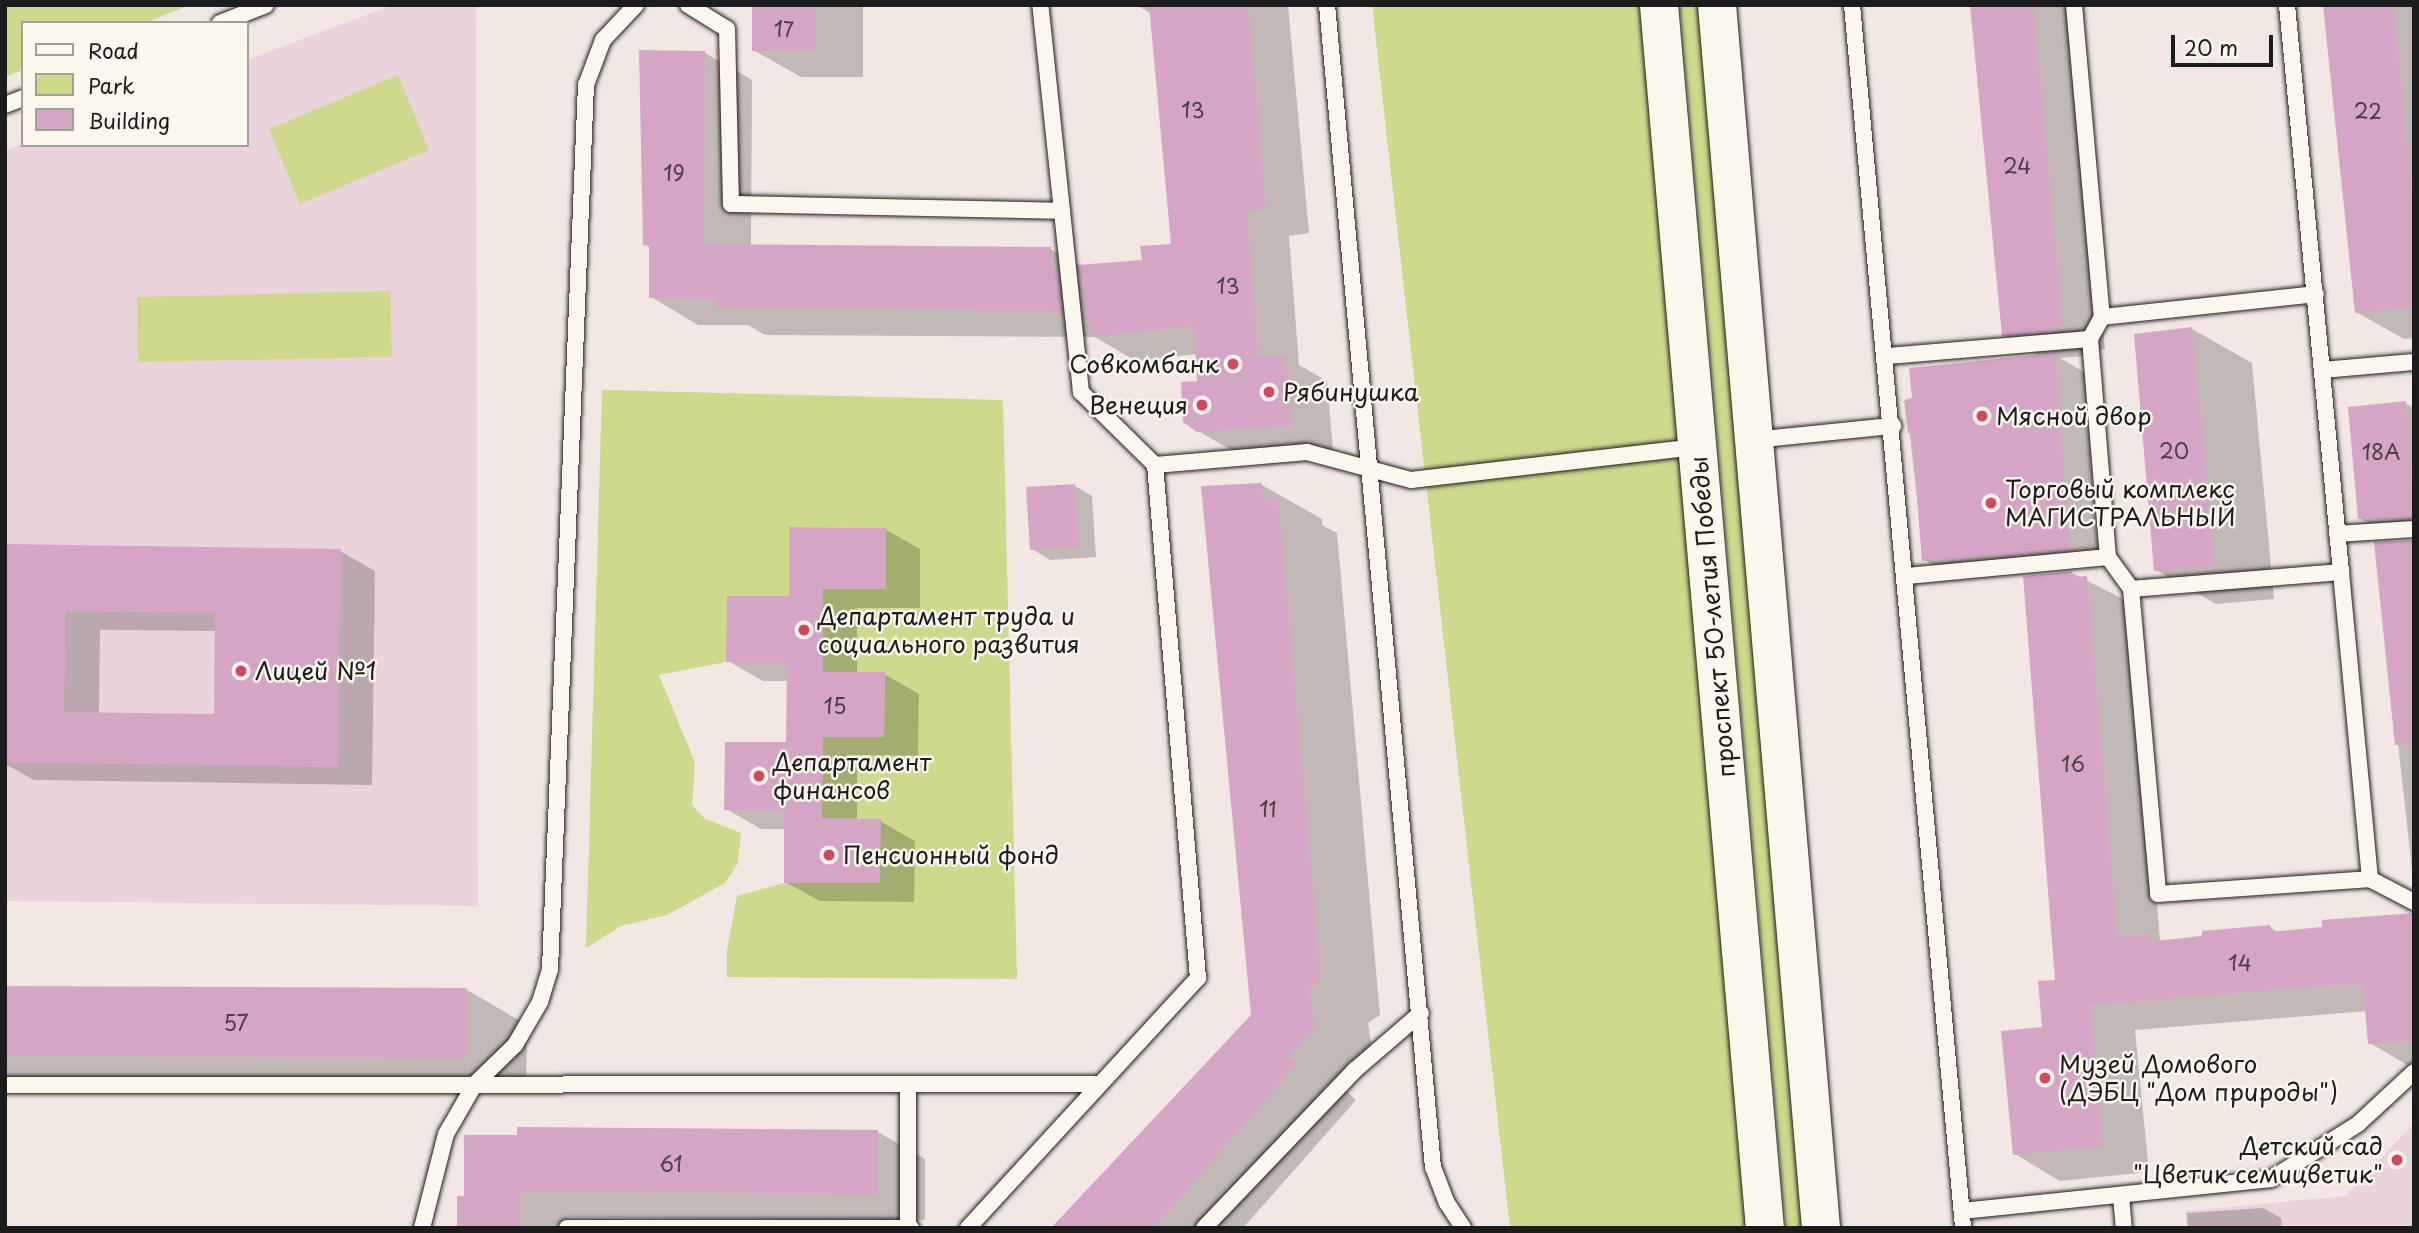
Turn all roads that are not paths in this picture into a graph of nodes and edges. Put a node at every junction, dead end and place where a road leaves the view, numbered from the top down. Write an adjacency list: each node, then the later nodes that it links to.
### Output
1 (266, 5): 11 (lane)
2 (688, 5): 12 (lane)
3 (1040, 5): 12 (lane)
4 (1327, 5): 23 (lane)
5 (1659, 5): 21 (main road, проспект 50-летия Победы)
6 (1717, 5): 20 (main road)
7 (1852, 5): 16 (lane)
8 (2074, 5): 14 (lane)
9 (2287, 5): 13 (lane)
10 (634, 6): 34 (lane)
11 (225, 21)
12 (1062, 211): 22 (lane)
13 (2316, 294): 14 (lane); 18 (lane)
14 (2102, 317): 15 (lane)
15 (2090, 340): 16 (lane); 26 (lane)
16 (1887, 356): 19 (lane)
17 (2414, 362): 18 (lane)
18 (2322, 370): 25 (lane)
19 (1893, 426): 20 (lane); 28 (lane)
20 (1754, 440): 47 (main road)
21 (1697, 447): 23 (lane); 46 (main road, проспект 50-летия Победы)
22 (1154, 465): 23 (lane); 36 (lane)
23 (1369, 471): 32 (lane)
24 (2414, 528): 25 (lane)
25 (2337, 534): 27 (lane)
26 (2108, 558): 28 (lane); 29 (lane)
27 (2341, 572): 29 (lane); 30 (lane)
28 (1907, 576): 39 (lane)
29 (2131, 589): 30 (lane)
30 (2370, 879): 31 (lane)
31 (2414, 902)
32 (1421, 1013): 44 (lane); 45 (lane)
33 (2414, 1072): 38 (lane)
34 (475, 1084): 35 (lane); 37 (lane); 41 (lane)
35 (908, 1084): 36 (lane); 40 (lane)
36 (1100, 1084): 43 (lane)
37 (5, 1085)
38 (2121, 1196): 39 (lane); 49 (lane)
39 (1962, 1210): 48 (lane)
40 (910, 1227): 42 (lane)
41 (422, 1228)
42 (567, 1228)
43 (968, 1228)
44 (1204, 1228)
45 (1463, 1228)
46 (1765, 1228)
47 (1821, 1228)
48 (1964, 1228)
49 (2123, 1228)

